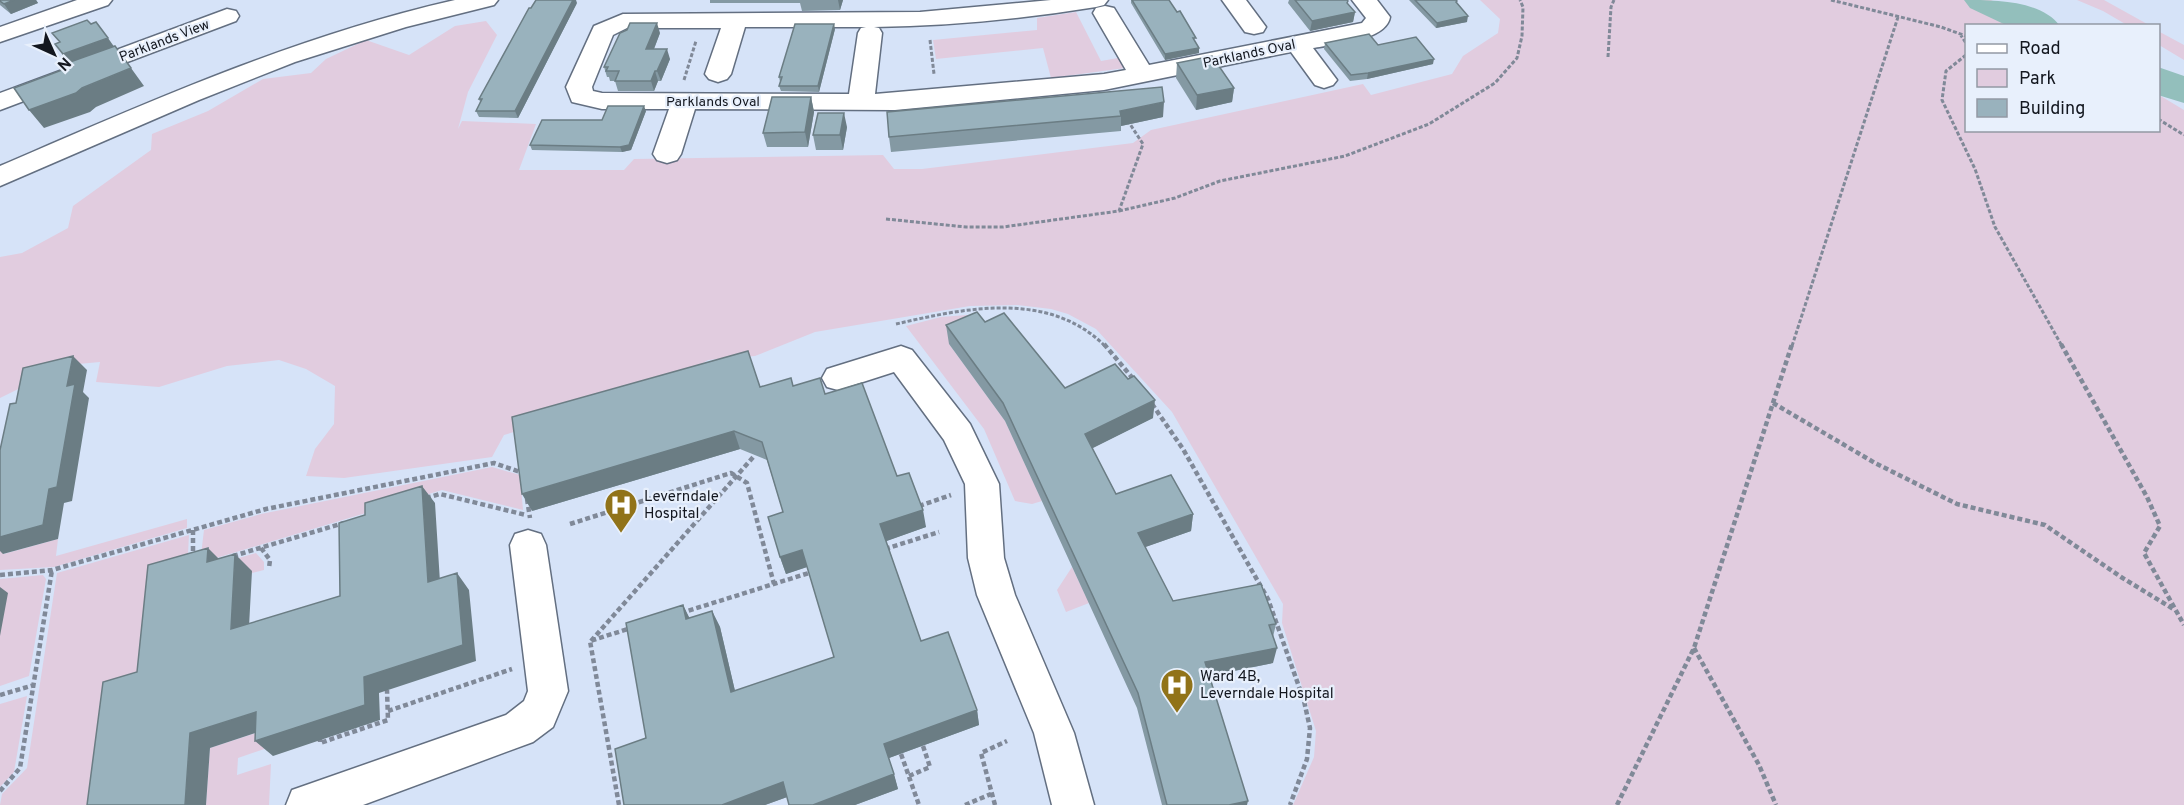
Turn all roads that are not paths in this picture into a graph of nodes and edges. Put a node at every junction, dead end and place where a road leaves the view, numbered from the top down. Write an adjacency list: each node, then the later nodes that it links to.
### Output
1 (100, 0): 10 (street)
2 (486, 0): 19 (street)
3 (1234, 0): 9 (street)
4 (1364, 0): 11 (street, Parklands Oval)
5 (1100, 6): 7 (street, Parklands Oval); 13 (street)
6 (227, 16): 15 (street, Parklands View)
7 (876, 18): 8 (street, Parklands Oval); 17 (street)
8 (736, 19): 12 (street); 16 (street, Parklands Oval)
9 (1254, 27)
10 (0, 35)
11 (1298, 43): 13 (street, Parklands Oval); 14 (street)
12 (718, 74)
13 (1142, 75): 17 (street, Parklands Oval)
14 (1324, 80)
15 (2, 98)
16 (685, 100): 17 (street, Parklands Oval); 18 (street)
17 (861, 103)
18 (667, 154)
19 (0, 177)
20 (837, 378): 23 (street)
21 (529, 528): 22 (street)
22 (307, 805)
23 (1073, 805)

